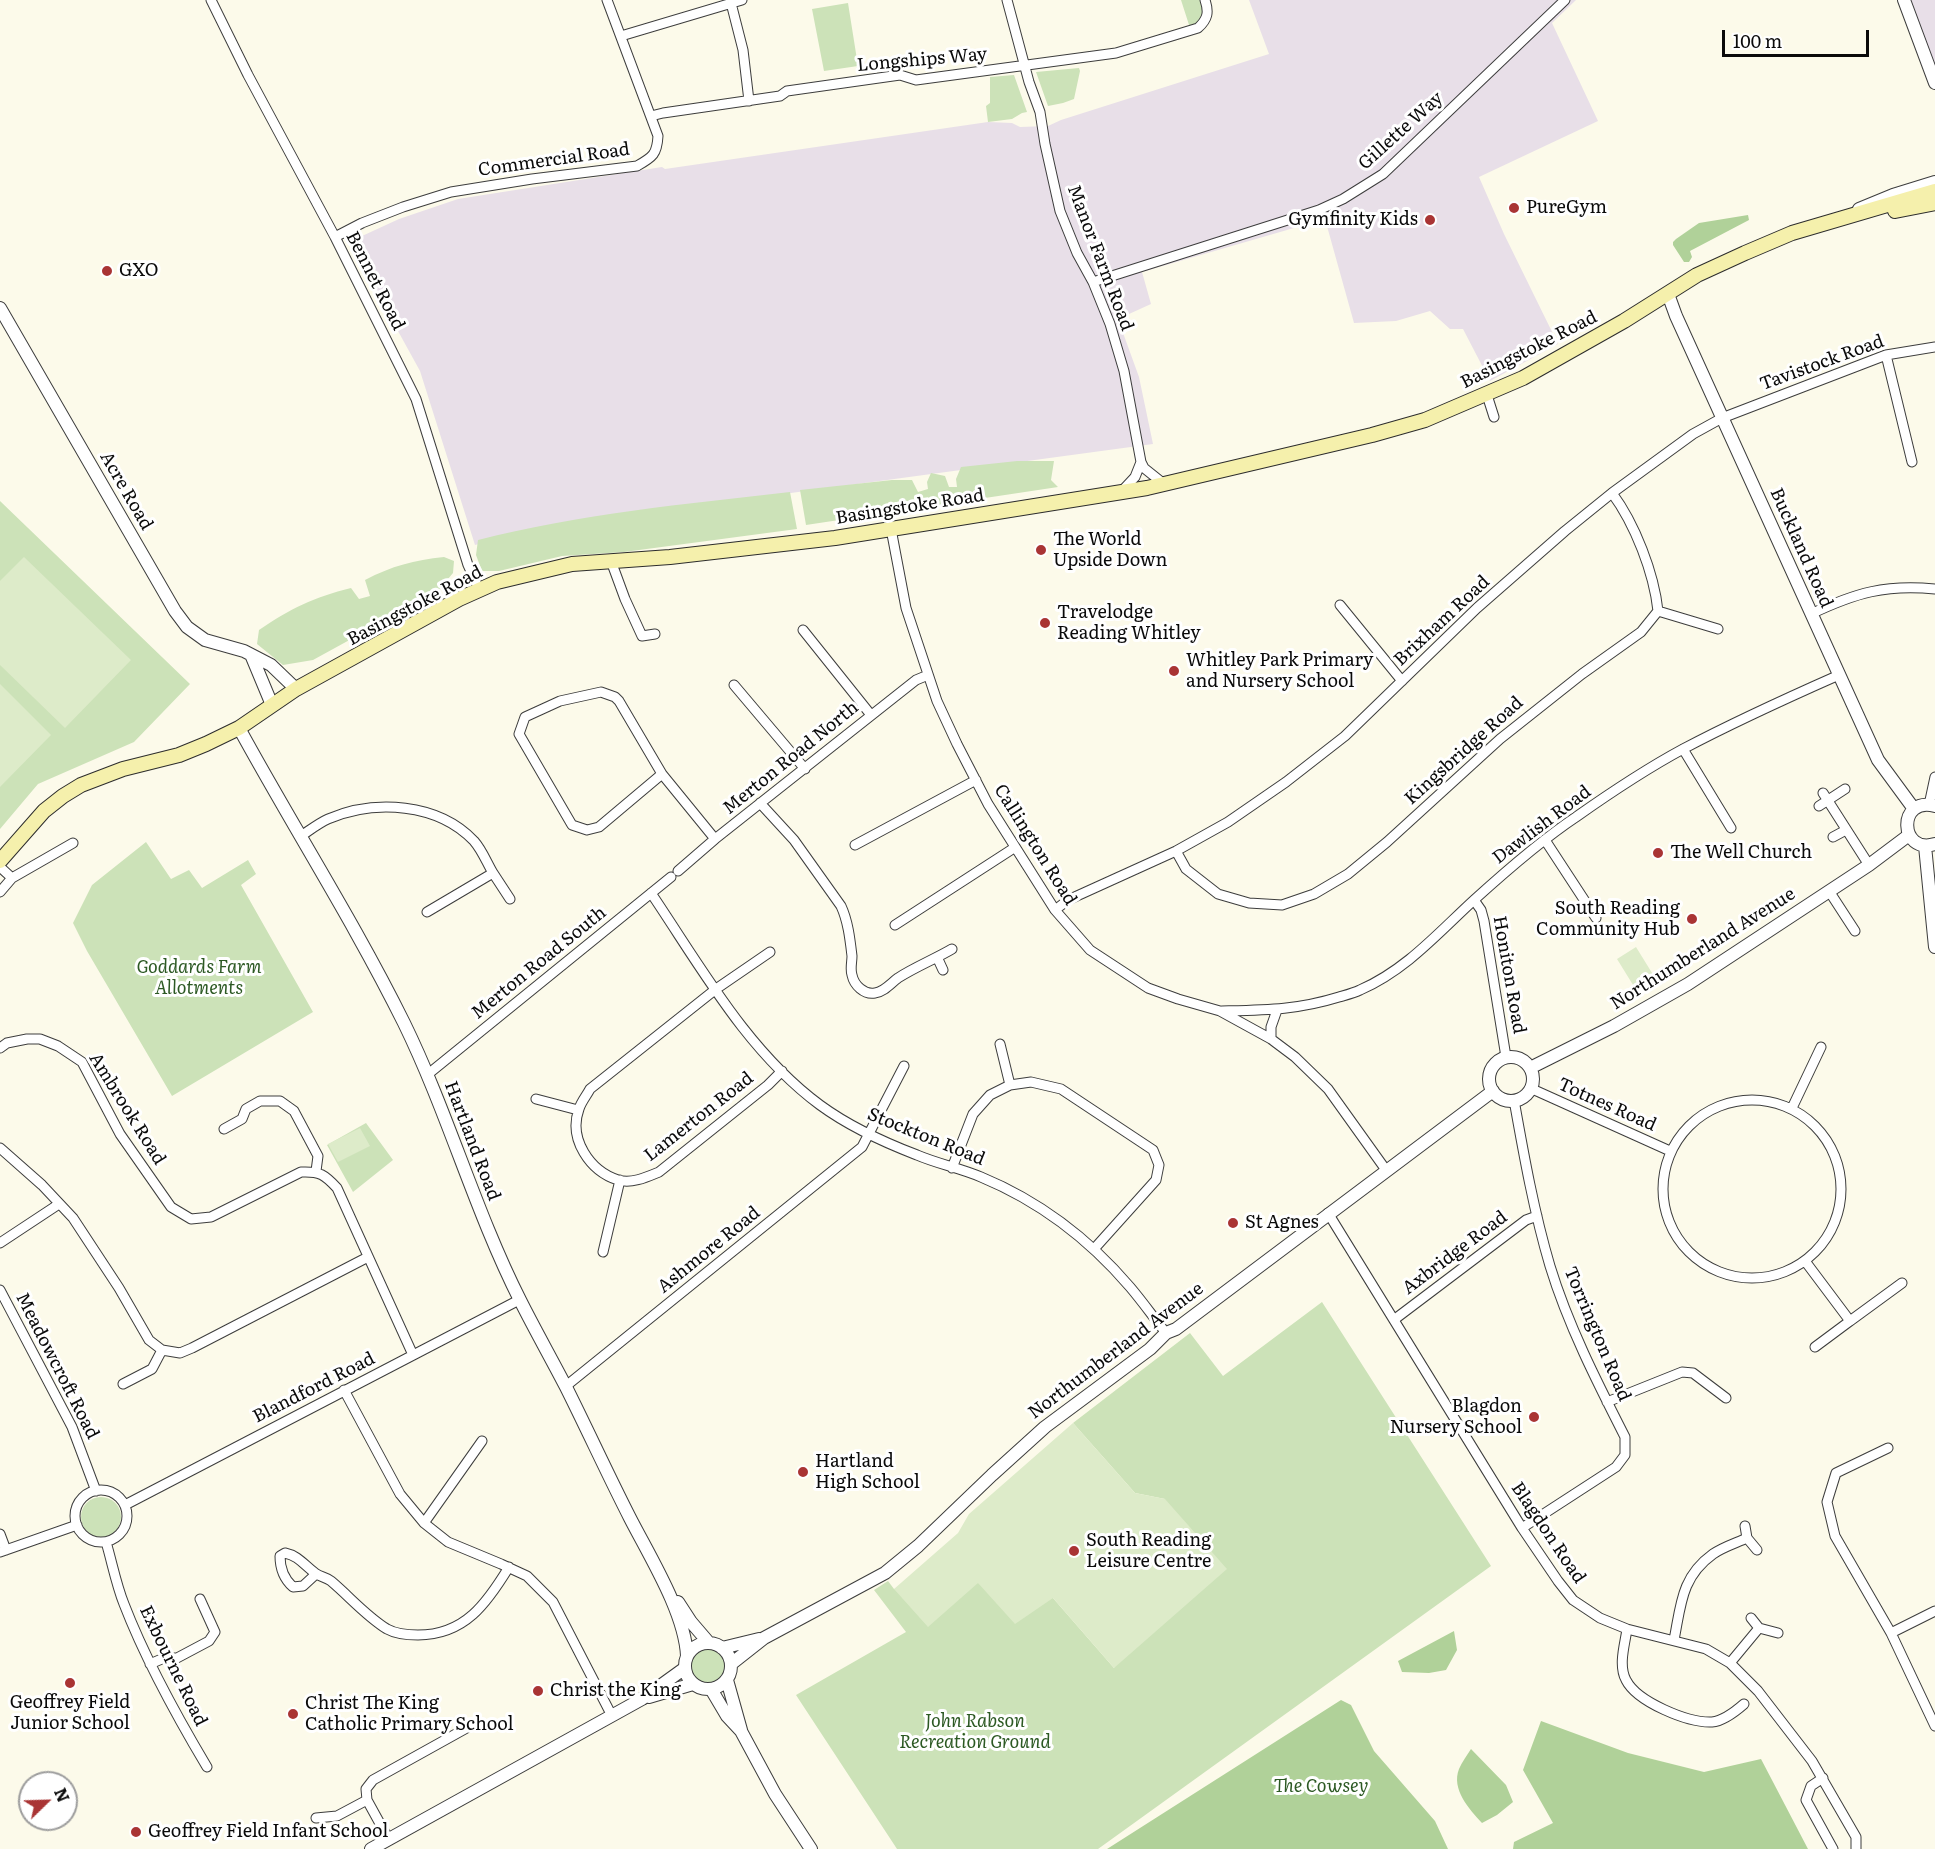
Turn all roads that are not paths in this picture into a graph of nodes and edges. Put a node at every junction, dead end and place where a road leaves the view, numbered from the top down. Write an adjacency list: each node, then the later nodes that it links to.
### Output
1 (211, 0): 17 (street, Bennet Road)
2 (607, 0): 8 (street, Commercial Road)
3 (1007, 0): 9 (street, Manor Farm Road)
4 (1205, 0): 9 (street, Longships Way)
5 (1565, 0): 18 (street, Gillette Way)
6 (1904, 0): 10 (street)
7 (736, 1): 8 (street); 11 (street)
8 (621, 36): 12 (street, Commercial Road)
9 (1026, 66): 11 (street, Longships Way); 18 (street, Manor Farm Road)
10 (1935, 83)
11 (749, 101): 12 (street, Longships Way)
12 (651, 116): 17 (street, Commercial Road)
13 (1935, 182): 16 (street)
14 (1935, 191): 16 (main road, Basingstoke Road)
15 (1935, 203): 16 (main road, Basingstoke Road)
16 (1852, 216): 19 (main road, Basingstoke Road)
17 (335, 237): 33 (street, Bennet Road)
18 (1093, 282): 26 (street, Manor Farm Road)
19 (1668, 294): 23 (main road, Basingstoke Road); 25 (street, Buckland Road)
20 (0, 308): 41 (street, Acre Road)
21 (1935, 347): 22 (street, Tavistock Road)
22 (1886, 356): 25 (street, Tavistock Road); 27 (street)
23 (1487, 395): 24 (street); 28 (main road, Basingstoke Road)
24 (1494, 417)
25 (1722, 418): 30 (street, Brixham Road); 37 (street, Buckland Road)
26 (1141, 462): 28 (street); 29 (street)
27 (1912, 462)
28 (1164, 484): 29 (main road, Basingstoke Road)
29 (1121, 492): 31 (main road, Basingstoke Road)
30 (1612, 493): 36 (street); 44 (street, Brixham Road)
31 (891, 529): 32 (main road, Basingstoke Road); 42 (street, Callington Road)
32 (611, 561): 33 (main road, Basingstoke Road); 40 (street)
33 (479, 589): 46 (main road, Basingstoke Road)
34 (1935, 589): 37 (street)
35 (1340, 605): 44 (street)
36 (1658, 611): 38 (street); 72 (street, Kingsbridge Road)
37 (1811, 614): 43 (street, Buckland Road)
38 (1718, 628)
39 (803, 630): 48 (street)
40 (655, 634)
41 (252, 657): 46 (street, Acre Road); 47 (street)
42 (928, 675): 48 (street, Merton Road North); 54 (street, Callington Road)
43 (1839, 675): 50 (street, Dawlish Road); 60 (street, Buckland Road)
44 (1402, 681): 72 (street, Brixham Road)
45 (734, 685): 51 (street)
46 (296, 689): 47 (main road, Basingstoke Road)
47 (272, 705): 49 (main road, Basingstoke Road)
48 (872, 715): 51 (street, Merton Road North)
49 (238, 728): 64 (street, Hartland Road); 73 (main road, Basingstoke Road)
50 (1683, 749): 61 (street); 67 (street, Dawlish Road)
51 (805, 769): 57 (street, Merton Road North)
52 (662, 774): 52 (street); 66 (street)
53 (1935, 777): 59 (street)
54 (976, 780): 69 (street); 71 (street, Callington Road)
55 (1845, 789): 56 (street)
56 (1825, 796): 58 (street); 62 (street)
57 (760, 803): 66 (street, Merton Road North); 92 (street)
58 (1819, 806)
59 (1932, 806): 60 (street)
60 (1914, 809): 63 (street)
61 (1731, 828)
62 (1846, 830): 65 (street); 74 (street)
63 (1909, 835): 70 (street); 74 (street, Northumberland Avenue)
64 (301, 836): 76 (street); 105 (street, Hartland Road)
65 (1833, 837)
66 (715, 839): 77 (street, Merton Road North)
67 (1545, 840): 83 (street, Dawlish Road); 86 (street)
68 (73, 843): 78 (street)
69 (855, 845)
70 (1930, 845): 89 (street)
71 (1014, 848): 84 (street, Callington Road); 87 (street)
72 (1176, 851): 84 (street, Brixham Road)
73 (0, 861)
74 (1869, 865): 79 (street, Northumberland Avenue)
75 (0, 867): 78 (street)
76 (493, 873): 82 (street); 85 (street)
77 (675, 874): 81 (street, Merton Road South)
78 (12, 878): 80 (street)
79 (1829, 891): 88 (street); 103 (street, Northumberland Avenue)
80 (0, 892)
81 (651, 893): 94 (street, Stockton Road); 105 (street, Merton Road South)
82 (510, 899)
83 (1474, 900): 95 (street, Dawlish Road); 101 (street, Honiton Road)
84 (1055, 910): 96 (street, Callington Road)
85 (427, 912)
86 (1596, 918)
87 (895, 925)
88 (1855, 931)
89 (1935, 947)
90 (952, 949): 92 (street)
91 (770, 952): 94 (street)
92 (937, 957): 93 (street)
93 (943, 970)
94 (716, 989): 104 (street, Stockton Road); 112 (street)
95 (1277, 1010): 96 (street, Dawlish Road); 97 (street)
96 (1220, 1011): 97 (street, Callington Road)
97 (1271, 1040): 118 (street, Callington Road)
98 (1000, 1044): 106 (street)
99 (1821, 1047): 111 (street)
100 (0, 1048): 119 (street, Ambrook Road)
101 (1506, 1057): 103 (street); 108 (street)
102 (904, 1066): 114 (street, Ashmore Road)
103 (1530, 1068): 107 (street)
104 (782, 1071): 114 (street, Stockton Road); 120 (street, Lamerton Road)
105 (427, 1074): 131 (street, Hartland Road)
106 (1011, 1085): 117 (street); 125 (street)
107 (1530, 1088): 110 (street); 116 (street, Totnes Road)
108 (1493, 1091): 110 (street); 118 (street, Northumberland Avenue)
109 (536, 1099): 112 (street)
110 (1514, 1100): 123 (street, Torrington Road)
111 (1792, 1108): 116 (street); 128 (street)
112 (578, 1110): 120 (street)
113 (224, 1130): 119 (street)
114 (868, 1135): 117 (street, Stockton Road); 139 (street, Ashmore Road)
115 (0, 1148): 121 (street)
116 (1670, 1151): 128 (street)
117 (952, 1168): 125 (street, Stockton Road)
118 (1386, 1170): 122 (street, Northumberland Avenue)
119 (316, 1171): 127 (street)
120 (620, 1180): 126 (street)
121 (59, 1204): 124 (street); 136 (street)
122 (1328, 1213): 132 (street, Blagdon Road); 134 (street, Northumberland Avenue)
123 (1537, 1216): 132 (street, Axbridge Road); 142 (street, Torrington Road)
124 (0, 1242)
125 (1094, 1249): 134 (street, Stockton Road)
126 (603, 1252)
127 (368, 1257): 136 (street); 137 (street)
128 (1805, 1261): 133 (street)
129 (1902, 1283): 133 (street)
130 (0, 1290): 145 (street, Meadowcroft Road)
131 (519, 1299): 137 (street, Blandford Road); 139 (street, Hartland Road)
132 (1395, 1319): 150 (street, Blagdon Road)
133 (1850, 1321): 135 (street)
134 (1166, 1333): 166 (street, Northumberland Avenue)
135 (1815, 1347)
136 (162, 1350): 138 (street)
137 (413, 1355): 140 (street, Blandford Road)
138 (123, 1384)
139 (566, 1386): 157 (street, Hartland Road)
140 (344, 1390): 146 (street, Blandford Road); 147 (street)
141 (1726, 1398): 142 (street)
142 (1607, 1402): 150 (street, Torrington Road)
143 (482, 1442): 147 (street)
144 (1888, 1448): 165 (street)
145 (96, 1491): 146 (street); 148 (street)
146 (125, 1505): 153 (street)
147 (424, 1523): 156 (street)
148 (77, 1525): 153 (street); 155 (street)
149 (1745, 1526): 152 (street)
150 (1522, 1528): 163 (street, Blagdon Road)
151 (0, 1534): 155 (street)
152 (1747, 1538): 154 (street); 167 (street)
153 (106, 1542): 172 (street, Exbourne Road)
154 (1757, 1550)
155 (3, 1551)
156 (509, 1567): 158 (street); 179 (street)
157 (659, 1573): 168 (street, Hartland Road); 170 (street, Hartland Road)
158 (316, 1574)
159 (200, 1599): 172 (street)
160 (1935, 1611): 165 (street)
161 (1751, 1618): 162 (street)
162 (1759, 1628): 164 (street); 171 (street)
163 (1627, 1629): 167 (street, Blagdon Road); 178 (street)
164 (1778, 1633)
165 (1891, 1633): 181 (street)
166 (764, 1638): 169 (street, Northumberland Avenue); 173 (street, Northumberland Avenue)
167 (1674, 1640): 171 (street, Blagdon Road)
168 (709, 1643): 169 (street); 170 (street)
169 (722, 1648): 173 (street)
170 (686, 1662): 175 (street); 177 (street)
171 (1730, 1663): 184 (street, Blagdon Road)
172 (150, 1664): 183 (street, Exbourne Road)
173 (731, 1664): 174 (street)
174 (727, 1680): 176 (street); 182 (street)
175 (693, 1684): 176 (street); 177 (street)
176 (711, 1689): 182 (street)
177 (642, 1699): 179 (street)
178 (1744, 1704)
179 (612, 1716): 187 (street)
180 (472, 1725): 185 (street)
181 (1935, 1726)
182 (741, 1731): 189 (street)
183 (207, 1767)
184 (1823, 1778): 190 (street); 191 (street, Blagdon Road)
185 (367, 1800): 186 (street); 187 (street)
186 (316, 1818)
187 (388, 1840): 188 (street)
188 (371, 1849)
189 (811, 1849)
190 (1833, 1849)
191 (1856, 1849)

